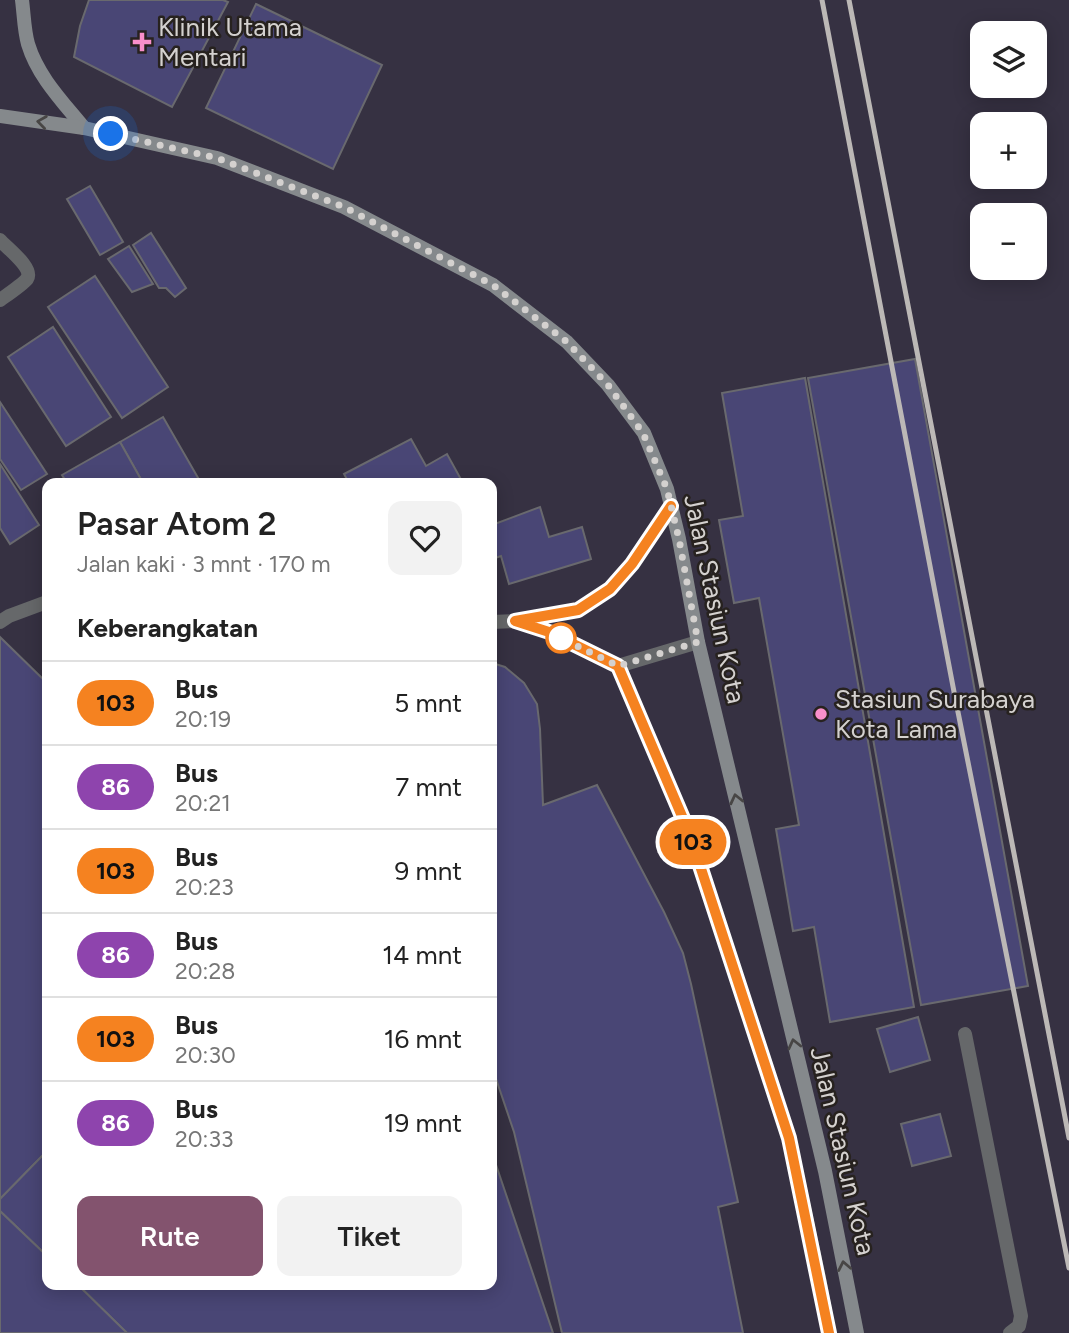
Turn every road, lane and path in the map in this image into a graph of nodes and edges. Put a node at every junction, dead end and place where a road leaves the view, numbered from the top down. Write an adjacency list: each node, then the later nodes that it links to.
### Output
1 (22, 0): 3 (main road)
2 (0, 116): 3 (main road, Jalan Stasiun Kota, one-way to 2)
3 (84, 128): 6 (main road, Jalan Stasiun Kota)
4 (0, 240): 5 (lane)
5 (0, 300)
6 (671, 506): 8 (lane); 11 (main road, Jalan Stasiun Kota)
7 (42, 604): 9 (lane)
8 (515, 621): 10 (lane); 12 (lane)
9 (0, 622)
10 (497, 622)
11 (698, 642): 12 (lane); 15 (main road, Jalan Stasiun Kota, one-way to 11)
12 (618, 666): 14 (lane)
13 (965, 1034): 16 (lane)
14 (829, 1333)
15 (857, 1333)
16 (1010, 1333)

